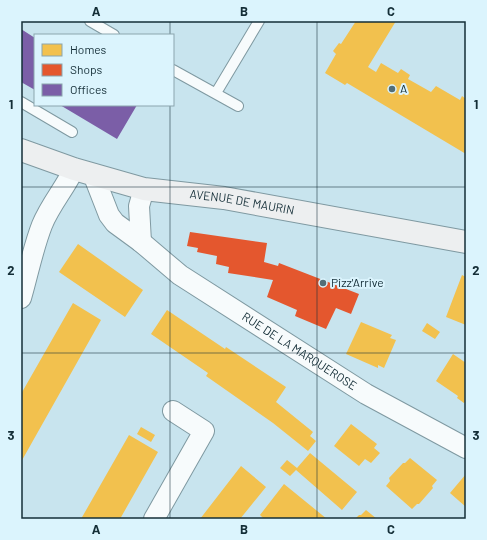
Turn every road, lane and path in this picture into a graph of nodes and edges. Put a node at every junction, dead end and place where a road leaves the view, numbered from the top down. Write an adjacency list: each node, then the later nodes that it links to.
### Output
1 (90, 21): 3 (lane)
2 (259, 21): 5 (lane)
3 (112, 34)
4 (174, 71): 5 (lane)
5 (216, 93): 7 (lane)
6 (21, 102): 8 (lane)
7 (238, 106)
8 (72, 132)
9 (21, 150): 10 (street, AVENUE DE MAURIN)
10 (84, 171): 11 (street, AVENUE DE MAURIN); 12 (street, RUE DE LA MARQUEROSE); 14 (street)
11 (144, 189): 12 (street); 13 (street, AVENUE DE MAURIN)
12 (142, 242): 16 (street, RUE DE LA MARQUEROSE)
13 (466, 242)
14 (21, 298)
15 (173, 411): 17 (street)
16 (466, 448)
17 (154, 519)

